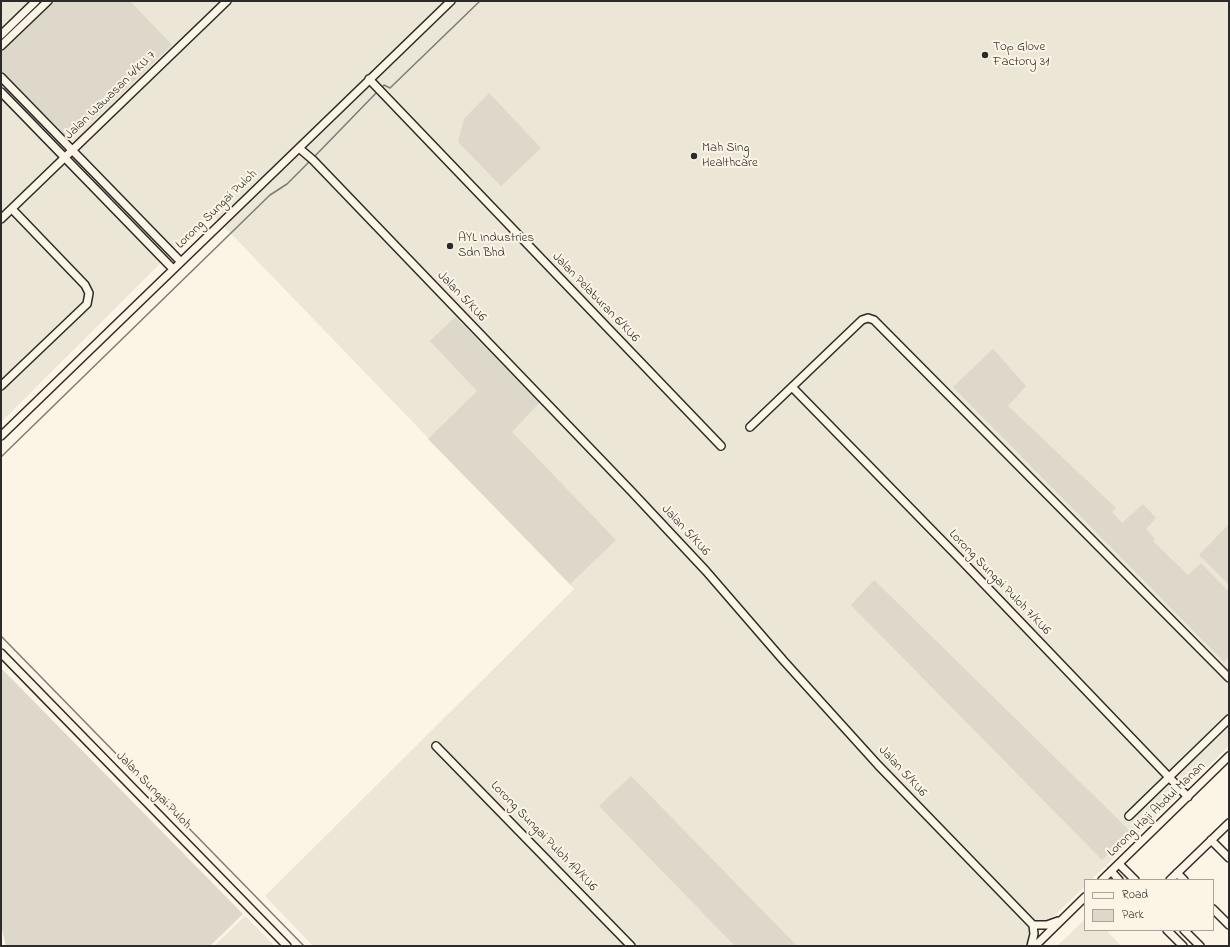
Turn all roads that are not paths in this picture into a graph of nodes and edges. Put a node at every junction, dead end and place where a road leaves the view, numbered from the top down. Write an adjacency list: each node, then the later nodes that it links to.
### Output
1 (227, 1): 10 (street, Jalan Wawasan 4/KU 7)
2 (451, 1): 7 (street, Lorong Sungai Puloh)
3 (41, 2): 4 (street); 5 (street)
4 (1, 35)
5 (1, 46)
6 (1, 77): 10 (street)
7 (369, 79): 9 (street, Lorong Sungai Puloh); 20 (street, Jalan Pelaburan 6/KU6)
8 (1, 92): 11 (street)
9 (300, 148): 14 (street, Lorong Sungai Puloh); 43 (street, Jalan 5/KU6)
10 (72, 150): 11 (street, Jalan Wawasan 4/KU 7); 14 (street)
11 (64, 158): 12 (street, Jalan Wawasan 4/KU 7); 15 (street)
12 (12, 209): 13 (street, Jalan Wawasan 4/KU 7); 16 (street)
13 (1, 219)
14 (181, 262): 15 (street, Lorong Sungai Puloh)
15 (173, 269): 19 (street, Lorong Sungai Puloh)
16 (1, 386)
17 (792, 387): 18 (street); 22 (street); 26 (street, Lorong Sungai Puloh 7/KU6)
18 (750, 427)
19 (1, 436)
20 (720, 446)
21 (1, 653): 47 (street, Jalan Sungai Puloh)
22 (1229, 678)
23 (1229, 719): 26 (street)
24 (436, 746): 48 (street, Lorong Sungai Puloh 1A/KU6)
25 (1229, 756): 27 (street, Lorong Haji Abdul Manan)
26 (1169, 778): 27 (street, Lorong Sungai Puloh 7/KU6); 28 (street)
27 (1188, 797): 32 (street, Lorong Haji Abdul Manan)
28 (1129, 816)
29 (1229, 823): 30 (street)
30 (1211, 840): 31 (street); 34 (street)
31 (1229, 858)
32 (1119, 864): 33 (street, Lorong Haji Abdul Manan); 37 (street)
33 (1111, 871): 35 (street, Lorong Haji Abdul Manan); 36 (street)
34 (1177, 873): 38 (street); 39 (street)
35 (1103, 879)
36 (1119, 879)
37 (1134, 879)
38 (1171, 879)
39 (1183, 879)
40 (1084, 898): 42 (street)
41 (1214, 910): 44 (street)
42 (1063, 918): 43 (street); 50 (street)
43 (1033, 925): 49 (street)
44 (1229, 925)
45 (1168, 931): 51 (street)
46 (1185, 931): 52 (street)
47 (287, 946)
48 (631, 946)
49 (1031, 946)
50 (1034, 946)
51 (1183, 946)
52 (1200, 946)

